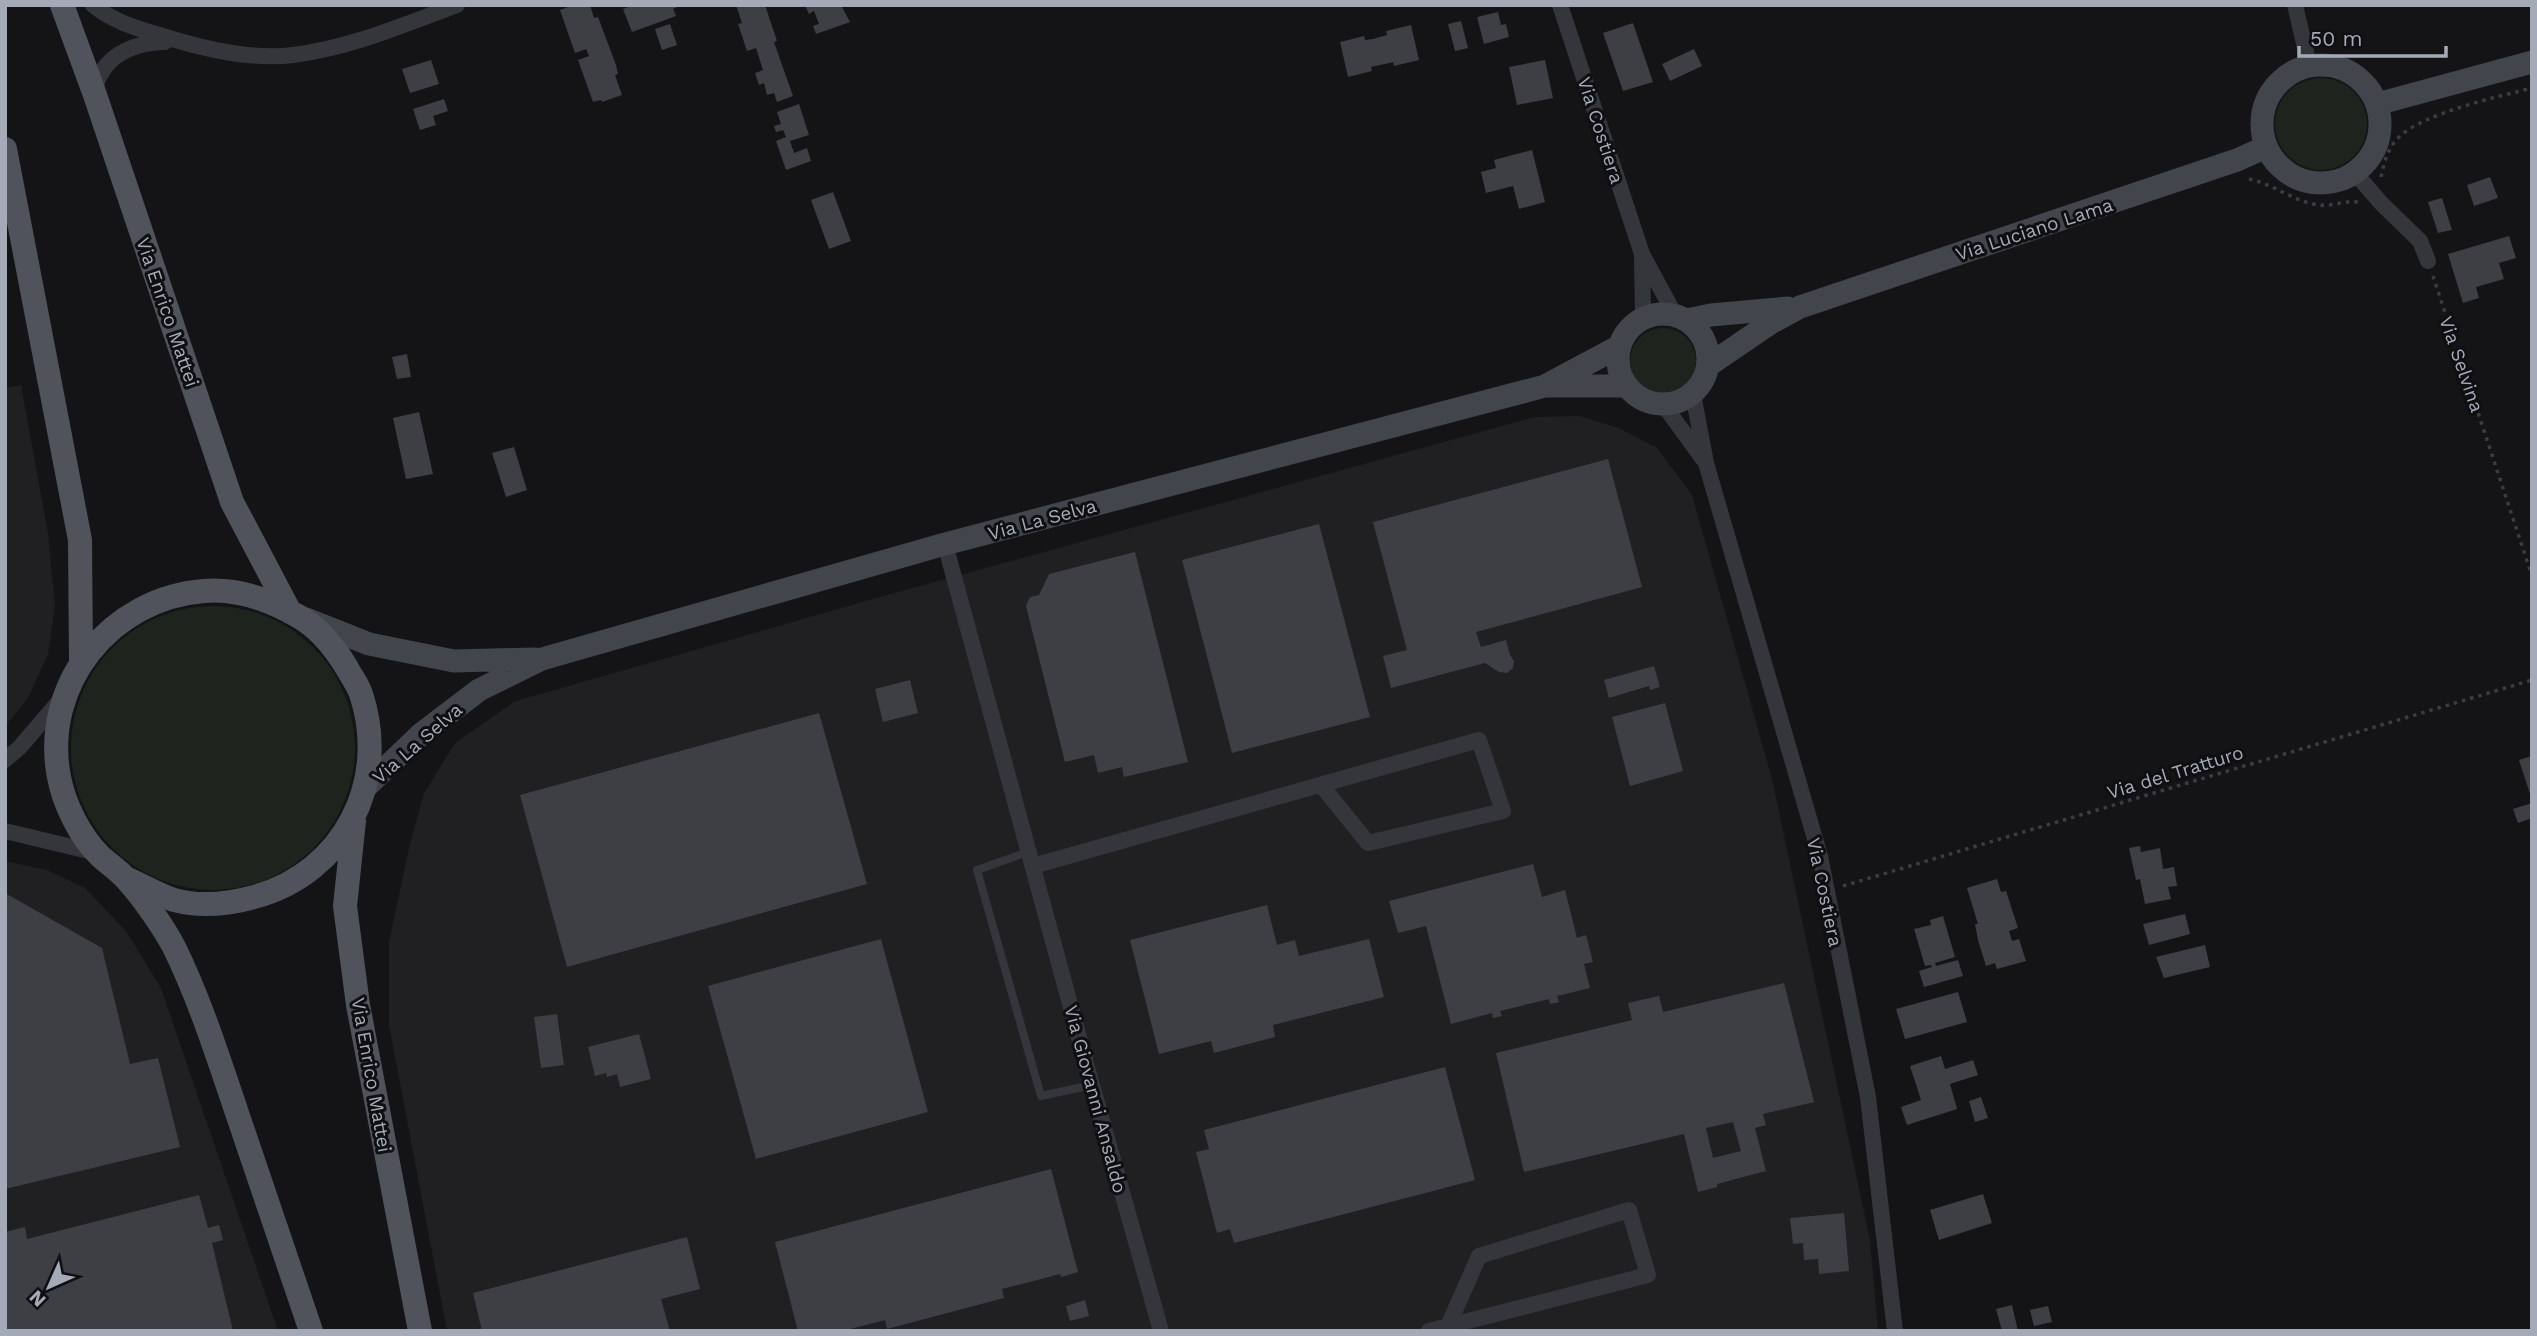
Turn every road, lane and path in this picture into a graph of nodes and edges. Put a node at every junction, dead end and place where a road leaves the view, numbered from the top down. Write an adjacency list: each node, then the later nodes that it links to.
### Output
1 (62, 5): 9 (main road, Via Enrico Mattei)
2 (93, 5): 6 (street)
3 (457, 5): 6 (street)
4 (1560, 5): 14 (street, Via Costiera)
5 (2295, 5): 8 (street)
6 (179, 41): 9 (street)
7 (2532, 62): 10 (street)
8 (2309, 65): 10 (street); 11 (street)
9 (94, 92): 28 (main road, Via Enrico Mattei)
10 (2377, 103): 13 (street)
11 (2266, 147): 13 (street); 16 (street, Via Luciano Lama)
12 (5, 149): 30 (main road)
13 (2355, 173): 15 (street)
14 (1642, 254): 17 (street, Via Costiera); 18 (street, Via Costiera)
15 (2428, 261): 27 (path, Via Selvina)
16 (1800, 307): 18 (street, Via Luciano Lama); 20 (street, Via Luciano Lama)
17 (1643, 318): 18 (street); 19 (street)
18 (1681, 318): 20 (street)
19 (1620, 346): 21 (street, Via La Selva); 22 (street)
20 (1709, 365): 23 (street)
21 (1545, 386): 22 (street, Via La Selva); 26 (street, Via La Selva)
22 (1627, 386): 24 (street)
23 (1693, 394): 24 (street); 25 (street, Via Costiera)
24 (1663, 404): 25 (street, Via Costiera)
25 (1706, 463): 41 (street, Via Costiera)
26 (945, 544): 29 (street, Via La Selva); 39 (street, Via Giovanni Ansaldo)
27 (2532, 576)
28 (295, 614): 29 (street, Via La Selva); 30 (main road); 35 (main road)
29 (542, 659): 35 (street, Via La Selva)
30 (81, 662): 32 (main road)
31 (2532, 680): 41 (path, Via del Tratturo)
32 (66, 693): 33 (street); 38 (main road)
33 (5, 760)
34 (1321, 785): 34 (street); 39 (street)
35 (366, 788): 36 (main road)
36 (355, 818): 40 (main road); 45 (main road, Via Enrico Mattei)
37 (5, 831): 38 (street)
38 (97, 853): 40 (main road)
39 (1030, 859): 42 (street, Via Giovanni Ansaldo); 42 (lane)
40 (127, 879): 44 (main road)
41 (1827, 891): 48 (street, Via Costiera)
42 (1092, 1085): 46 (street, Via Giovanni Ansaldo)
43 (1448, 1326): 43 (street); 47 (street)
44 (311, 1331)
45 (420, 1331)
46 (1161, 1331)
47 (1429, 1331)
48 (1895, 1331)

